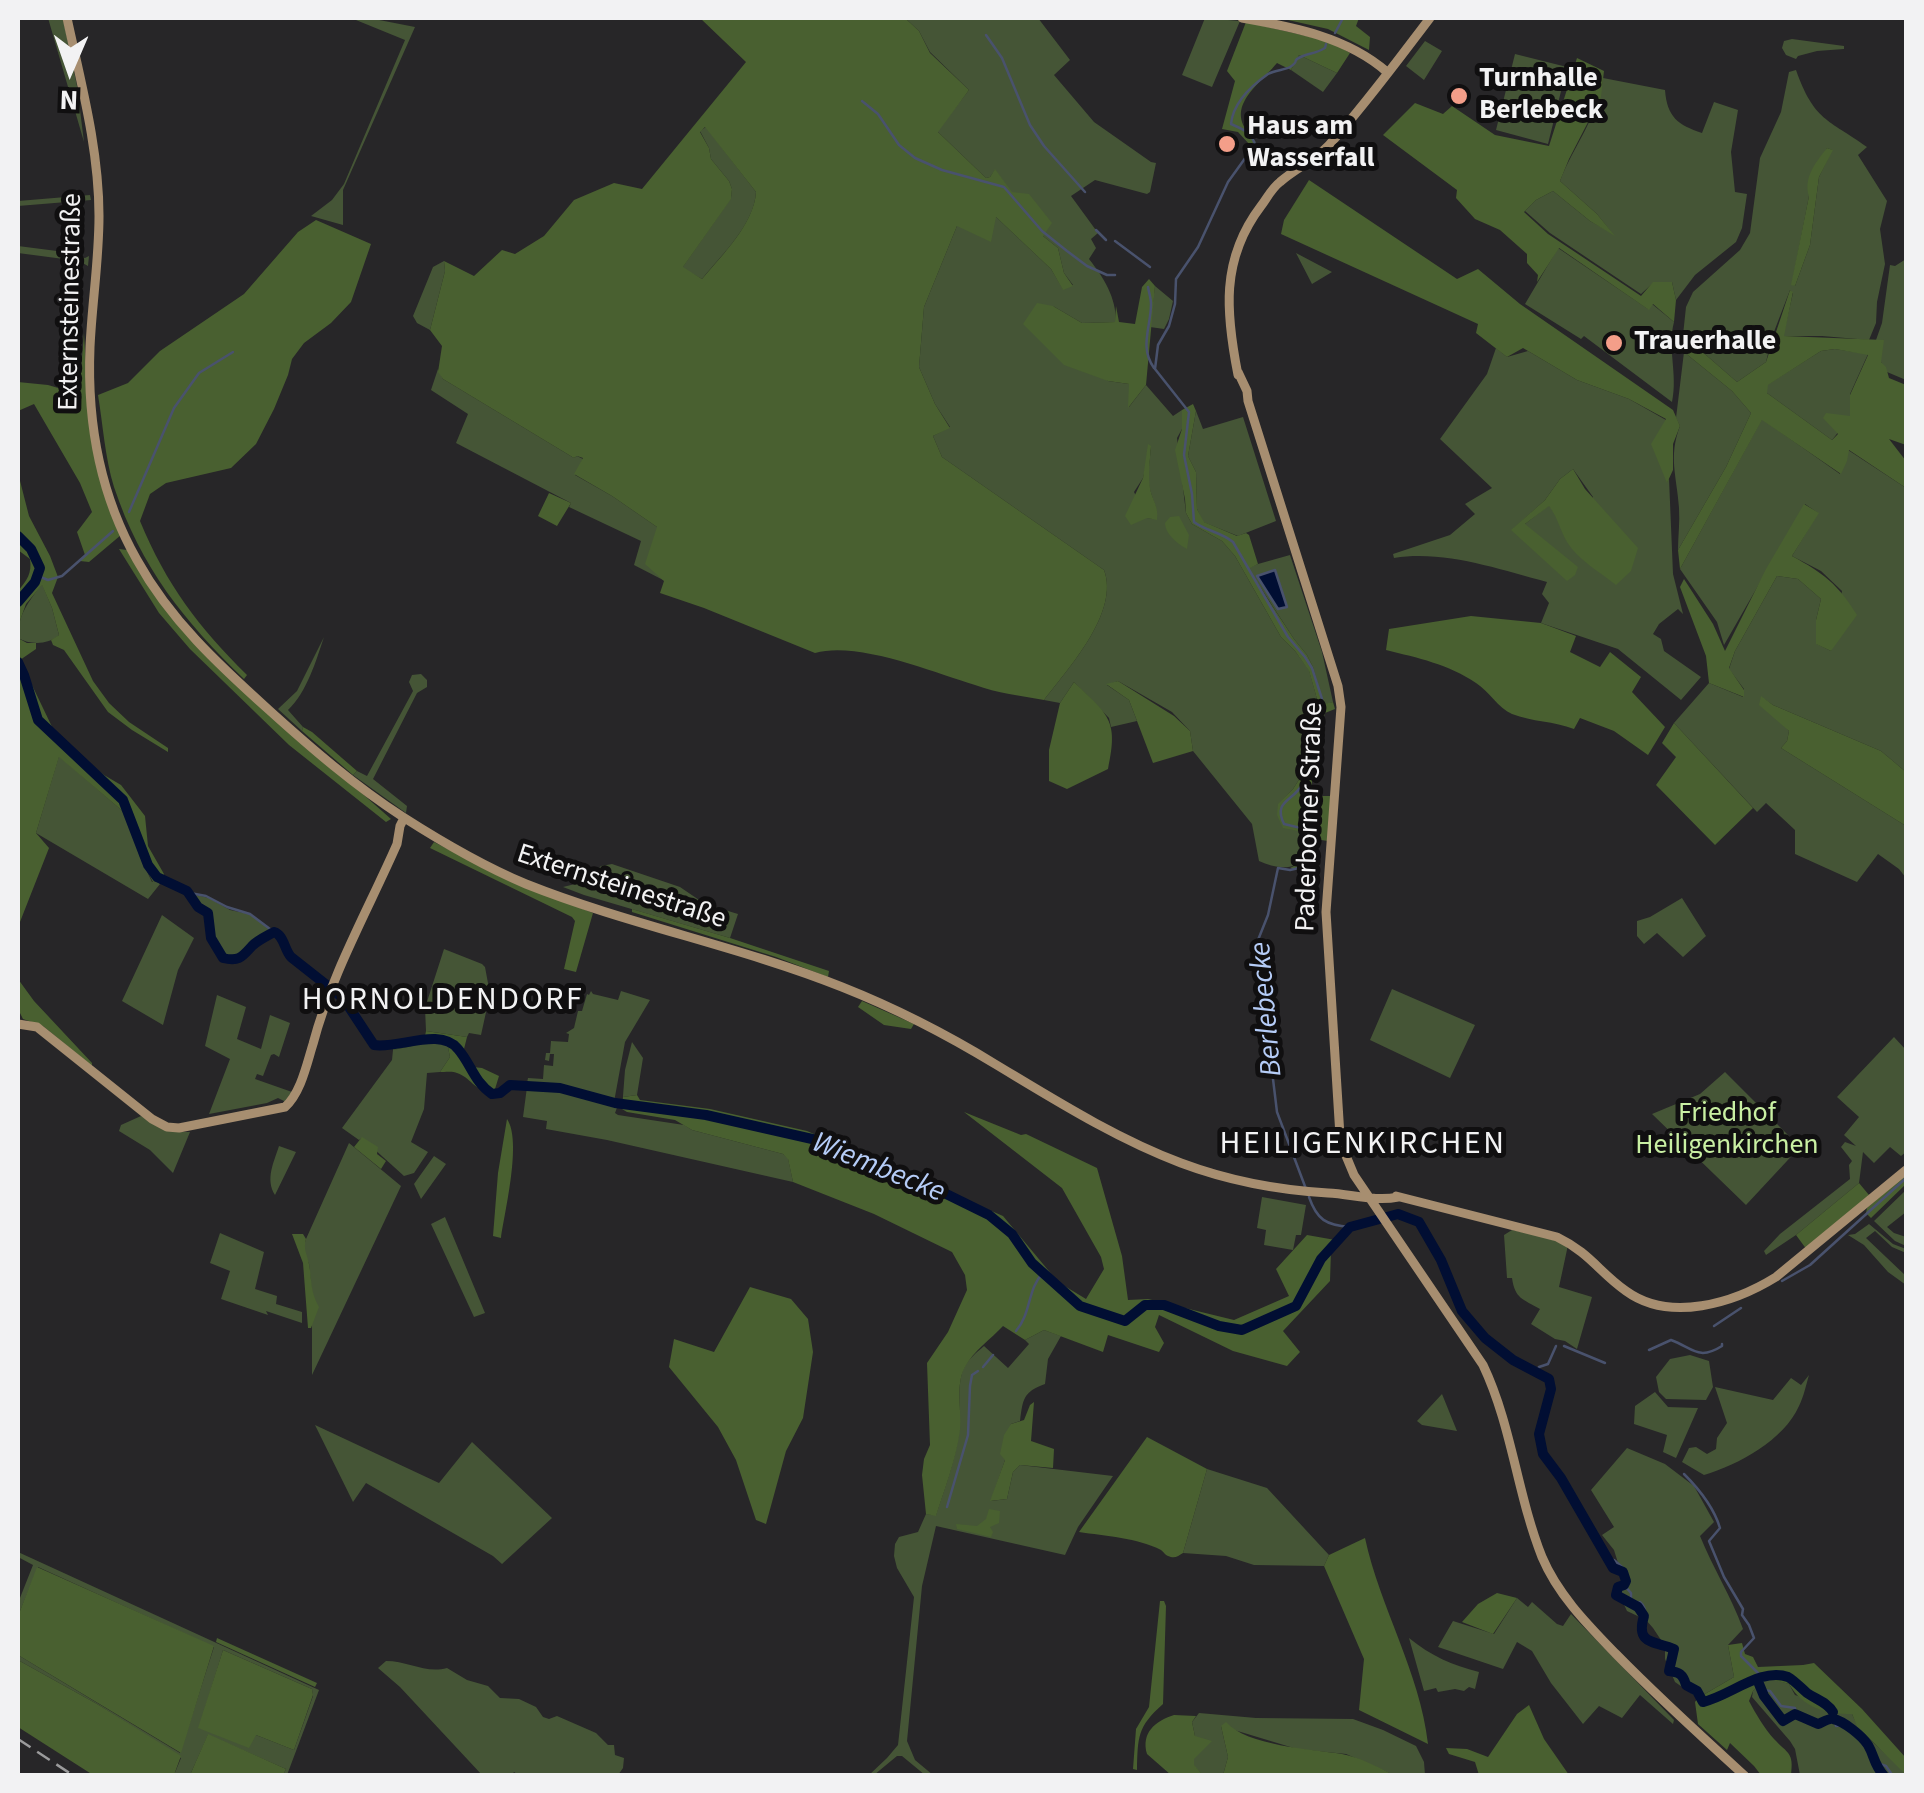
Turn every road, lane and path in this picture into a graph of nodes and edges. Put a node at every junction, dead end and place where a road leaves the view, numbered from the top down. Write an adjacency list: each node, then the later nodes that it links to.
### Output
1 (67, 18): 5 (main road, Externsteinestraße)
2 (1242, 18): 4 (main road)
3 (1430, 18): 4 (main road, Paderborner Straße)
4 (1385, 74): 8 (main road, Paderborner Straße)
5 (409, 821): 6 (main road); 9 (main road, Externsteinestraße)
6 (18, 1024)
7 (1906, 1170): 10 (main road, Externsteinestraße)
8 (1354, 1175): 9 (main road); 10 (main road, Paderborner Straße)
9 (1337, 1193): 10 (main road, Externsteinestraße)
10 (1369, 1197): 11 (main road, Paderborner Straße)
11 (1746, 1776)

